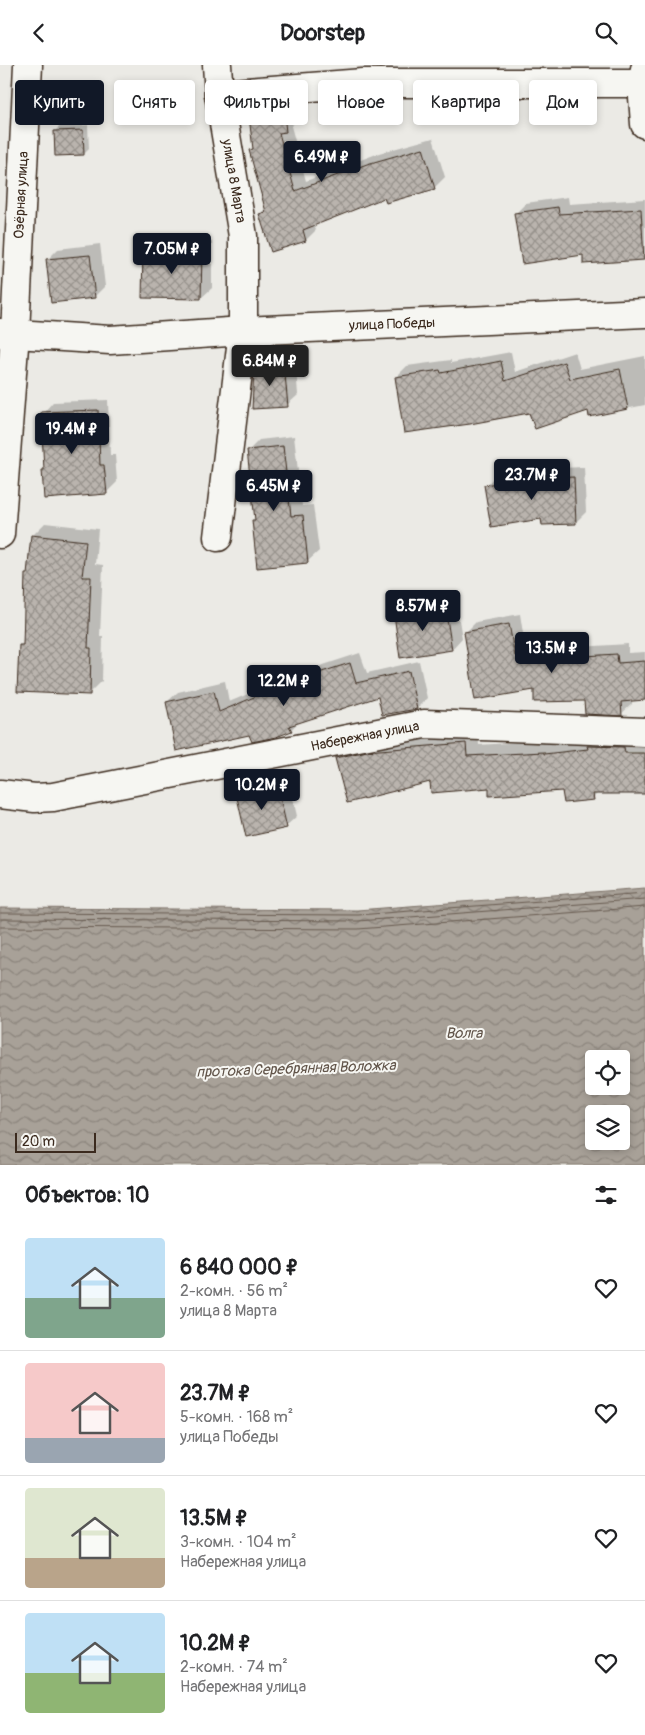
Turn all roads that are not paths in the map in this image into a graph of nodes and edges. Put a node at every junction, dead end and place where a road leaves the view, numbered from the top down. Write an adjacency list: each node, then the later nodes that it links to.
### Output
1 (28, 65): 10 (street, Озёрная улица)
2 (217, 65): 4 (street, улица 8 Марта)
3 (644, 76): 5 (street); 6 (street)
4 (218, 80)
5 (308, 87)
6 (645, 123)
7 (224, 125): 9 (street, улица 8 Марта)
8 (645, 313): 9 (street, улица Победы)
9 (243, 331): 10 (street, улица Победы); 12 (street, улица 8 Марта)
10 (7, 333): 11 (street, Озёрная улица)
11 (0, 533)
12 (218, 537)
13 (645, 732): 14 (street, Набережная улица)
14 (0, 794)

